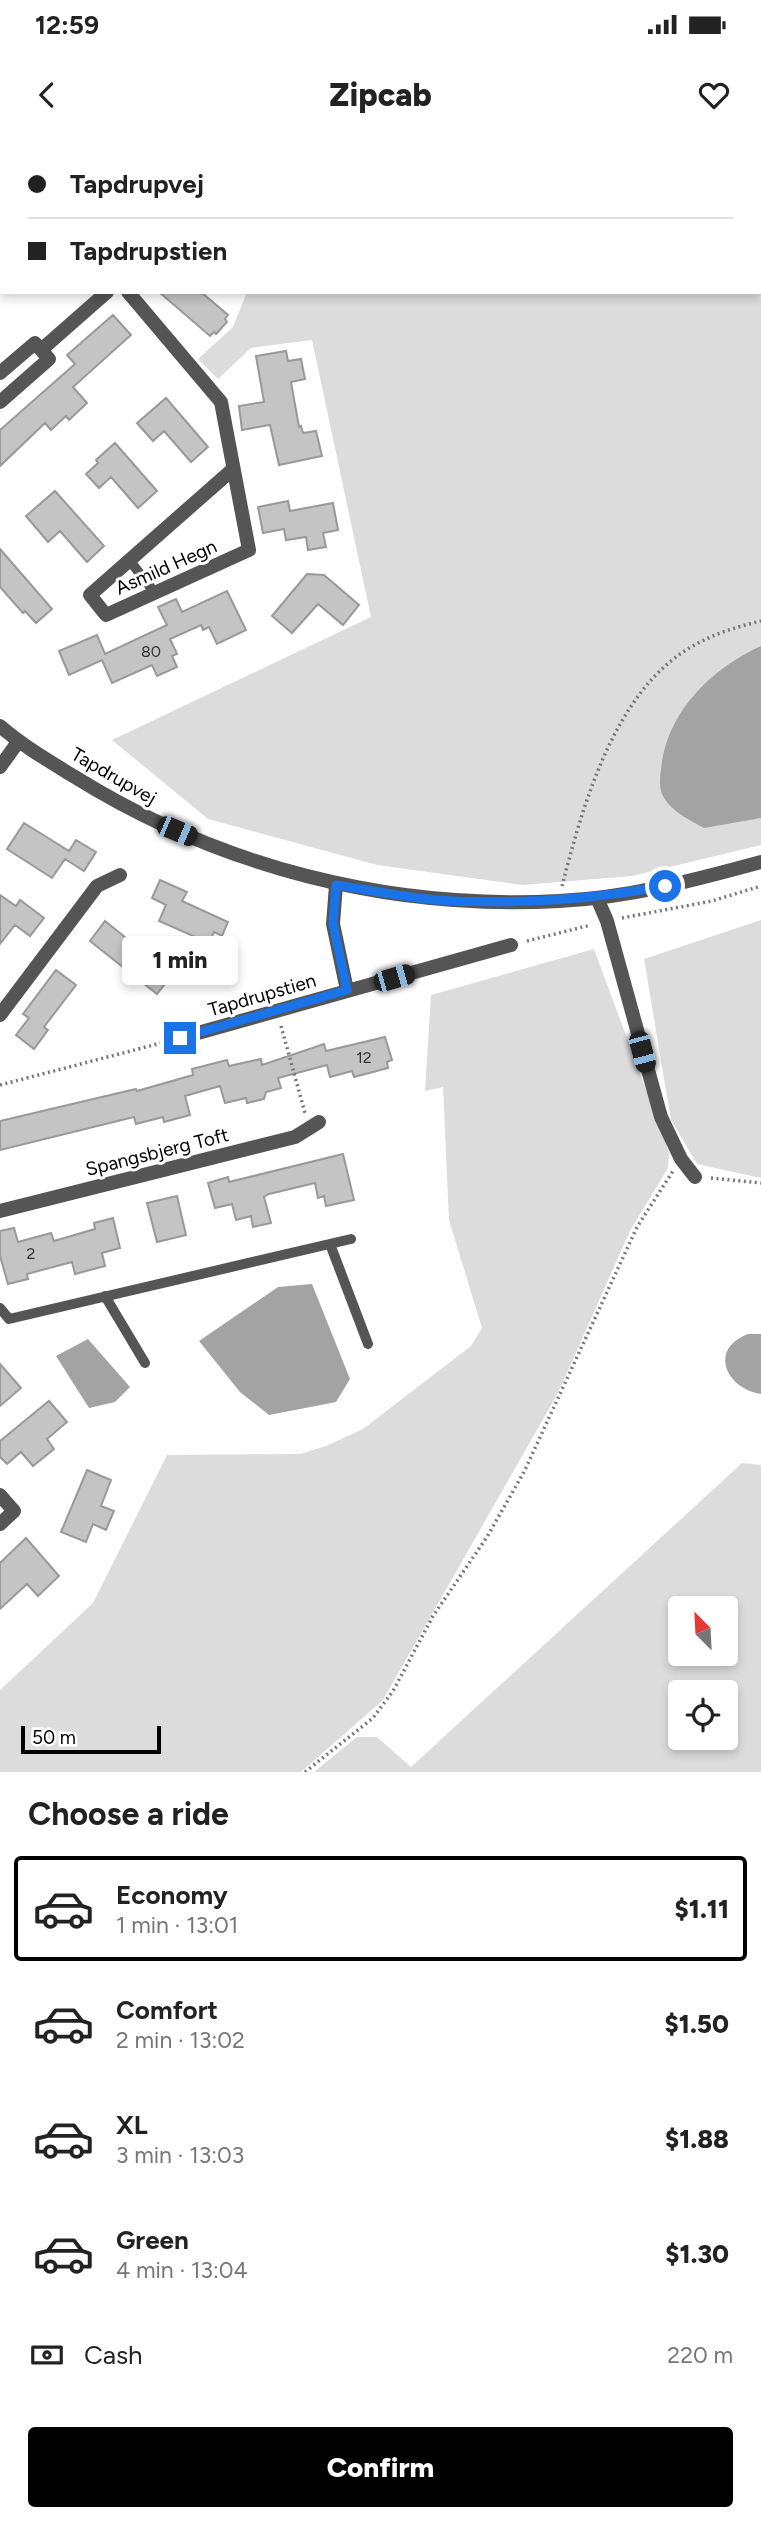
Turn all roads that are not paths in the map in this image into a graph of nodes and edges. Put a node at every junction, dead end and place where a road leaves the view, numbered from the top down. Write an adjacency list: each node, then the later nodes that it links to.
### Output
1 (105, 294): 3 (street)
2 (130, 294): 6 (street, Asmild Hegn)
3 (41, 349): 4 (street); 5 (street)
4 (0, 373)
5 (0, 402)
6 (232, 470): 7 (street, Asmild Hegn); 8 (street, Asmild Hegn)
7 (130, 561): 8 (lane); 8 (street, Asmild Hegn)
8 (155, 593)
9 (0, 726): 10 (street, Tapdrupvej)
10 (18, 742): 11 (street); 14 (street, Tapdrupvej)
11 (0, 767)
12 (761, 862): 15 (street, Tapdrupvej)
13 (120, 875): 18 (street)
14 (336, 885): 15 (street, Tapdrupvej); 17 (street)
15 (597, 898): 21 (street)
16 (511, 945): 17 (street, Tapdrupstien)
17 (347, 990): 19 (street, Tapdrupstien)
18 (0, 1015)
19 (180, 1038)
20 (315, 1124): 22 (street, Spangsbjerg Toft)
21 (695, 1177)
22 (0, 1211)
23 (351, 1239): 24 (lane)
24 (330, 1244): 25 (lane); 27 (lane)
25 (105, 1296): 26 (lane); 28 (lane)
26 (0, 1308)
27 (368, 1343)
28 (145, 1363)
29 (0, 1495): 30 (street)
30 (0, 1524)

